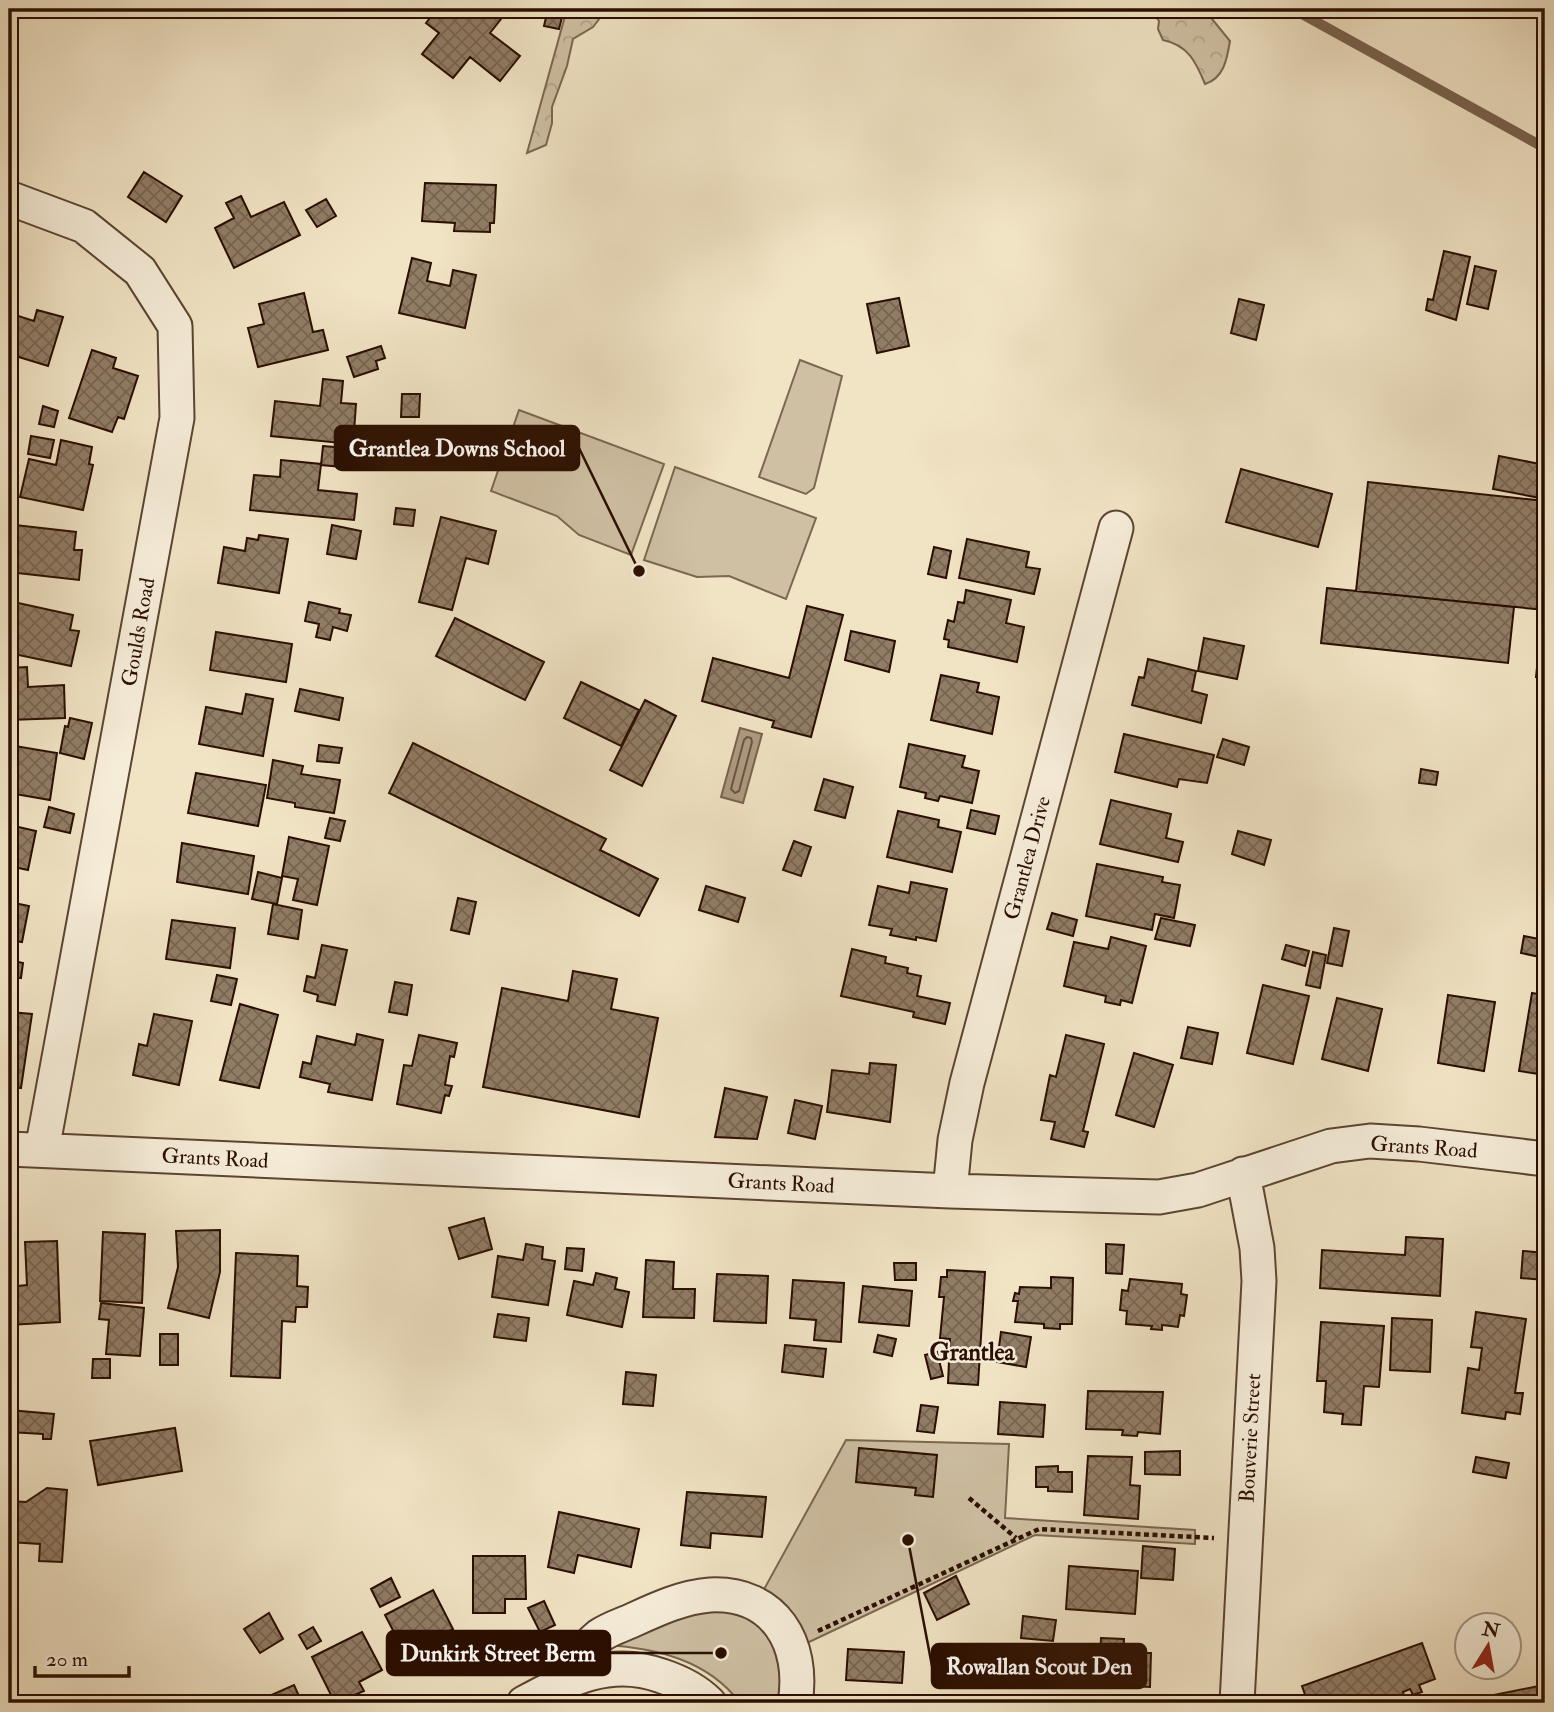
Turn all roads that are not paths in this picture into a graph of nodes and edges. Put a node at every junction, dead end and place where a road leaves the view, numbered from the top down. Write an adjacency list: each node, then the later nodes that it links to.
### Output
1 (9, 198): 4 (street, Goulds Road)
2 (1116, 528): 7 (street, Grantlea Drive)
3 (9, 1149): 4 (street, Grants Road)
4 (42, 1150): 7 (street, Grants Road)
5 (1545, 1159): 6 (street, Grants Road)
6 (1243, 1174): 7 (street, Grants Road); 12 (street, Bouverie Street)
7 (950, 1191)
8 (562, 1683): 9 (street); 10 (street); 11 (street)
9 (524, 1703)
10 (709, 1703)
11 (795, 1703)
12 (1237, 1703)

